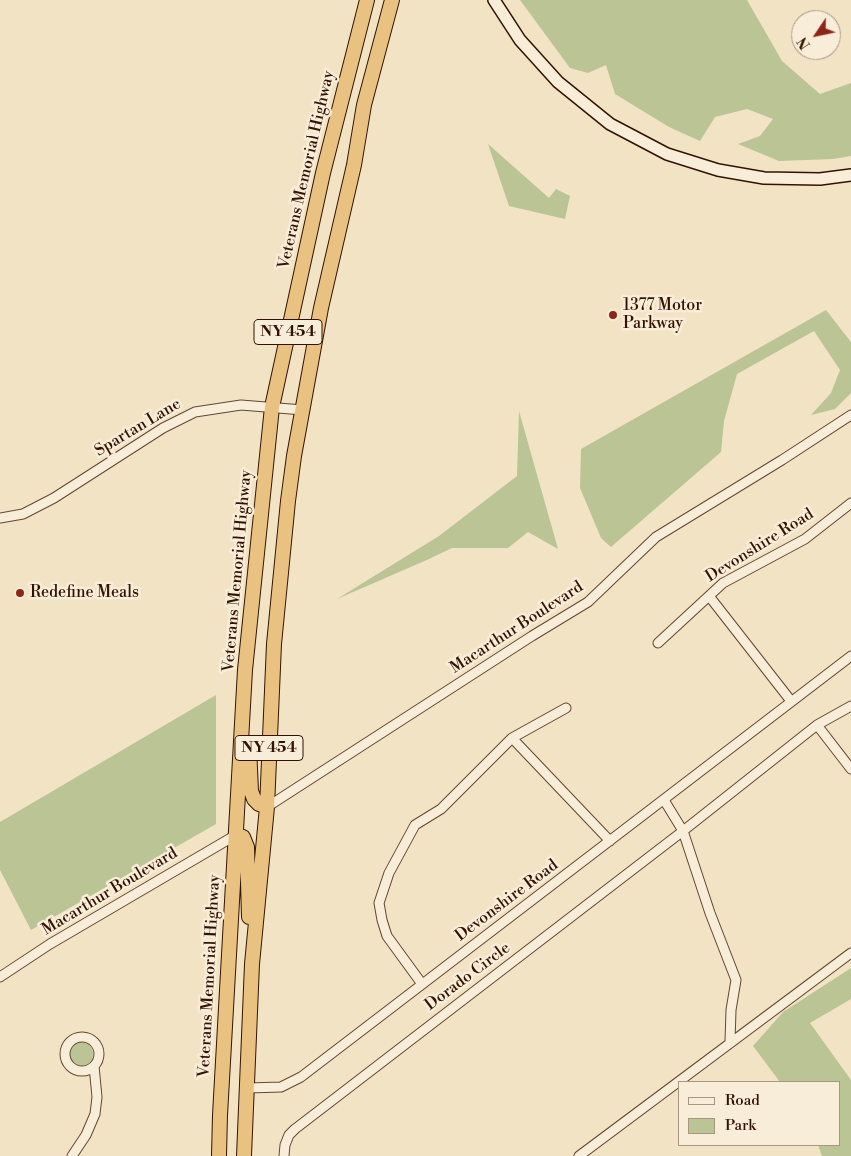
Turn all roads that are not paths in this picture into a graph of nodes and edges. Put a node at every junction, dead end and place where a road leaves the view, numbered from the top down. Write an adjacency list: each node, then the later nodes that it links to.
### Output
1 (367, 0): 7 (highway, Veterans Memorial Highway / NY 454)
2 (392, 0): 5 (highway, NY 454)
3 (402, 0): 5 (highway)
4 (494, 0): 6 (main road)
5 (376, 62): 8 (highway, NY 454)
6 (851, 175)
7 (272, 407): 8 (street, Spartan Lane); 11 (street, Spartan Lane); 15 (highway, Veterans Memorial Highway / NY 454)
8 (303, 410): 23 (highway, NY 454)
9 (851, 415): 23 (street, Macarthur Boulevard)
10 (851, 503): 12 (street, Devonshire Road)
11 (0, 518)
12 (708, 596): 13 (street, Devonshire Road); 16 (street, Devonshire Road)
13 (658, 643)
14 (851, 656): 16 (street, Devonshire Road)
15 (245, 670): 23 (highway); 25 (highway, Veterans Memorial Highway / NY 454)
16 (791, 701): 22 (street, Devonshire Road)
17 (851, 706): 19 (street, Dorado Circle)
18 (566, 708): 20 (street)
19 (817, 725): 21 (street); 24 (street, Dorado Circle)
20 (512, 738): 26 (street); 29 (street)
21 (851, 769)
22 (664, 800): 24 (street); 26 (street, Devonshire Road)
23 (266, 807): 30 (highway, NY 454)
24 (683, 831): 31 (street); 39 (street, Dorado Circle)
25 (236, 835): 28 (street, Macarthur Boulevard); 30 (highway); 37 (highway, Veterans Memorial Highway / NY 454)
26 (610, 841): 29 (street, Devonshire Road)
27 (851, 953): 31 (street)
28 (0, 977)
29 (422, 984): 35 (street, Devonshire Road)
30 (251, 1000): 35 (highway, NY 454)
31 (730, 1042): 34 (street)
32 (94, 1066): 36 (street)
33 (678, 1081): 40 (street)
34 (678, 1081)
35 (248, 1088): 38 (highway, NY 454)
36 (72, 1156)
37 (219, 1156)
38 (244, 1156)
39 (284, 1156)
40 (579, 1156)

